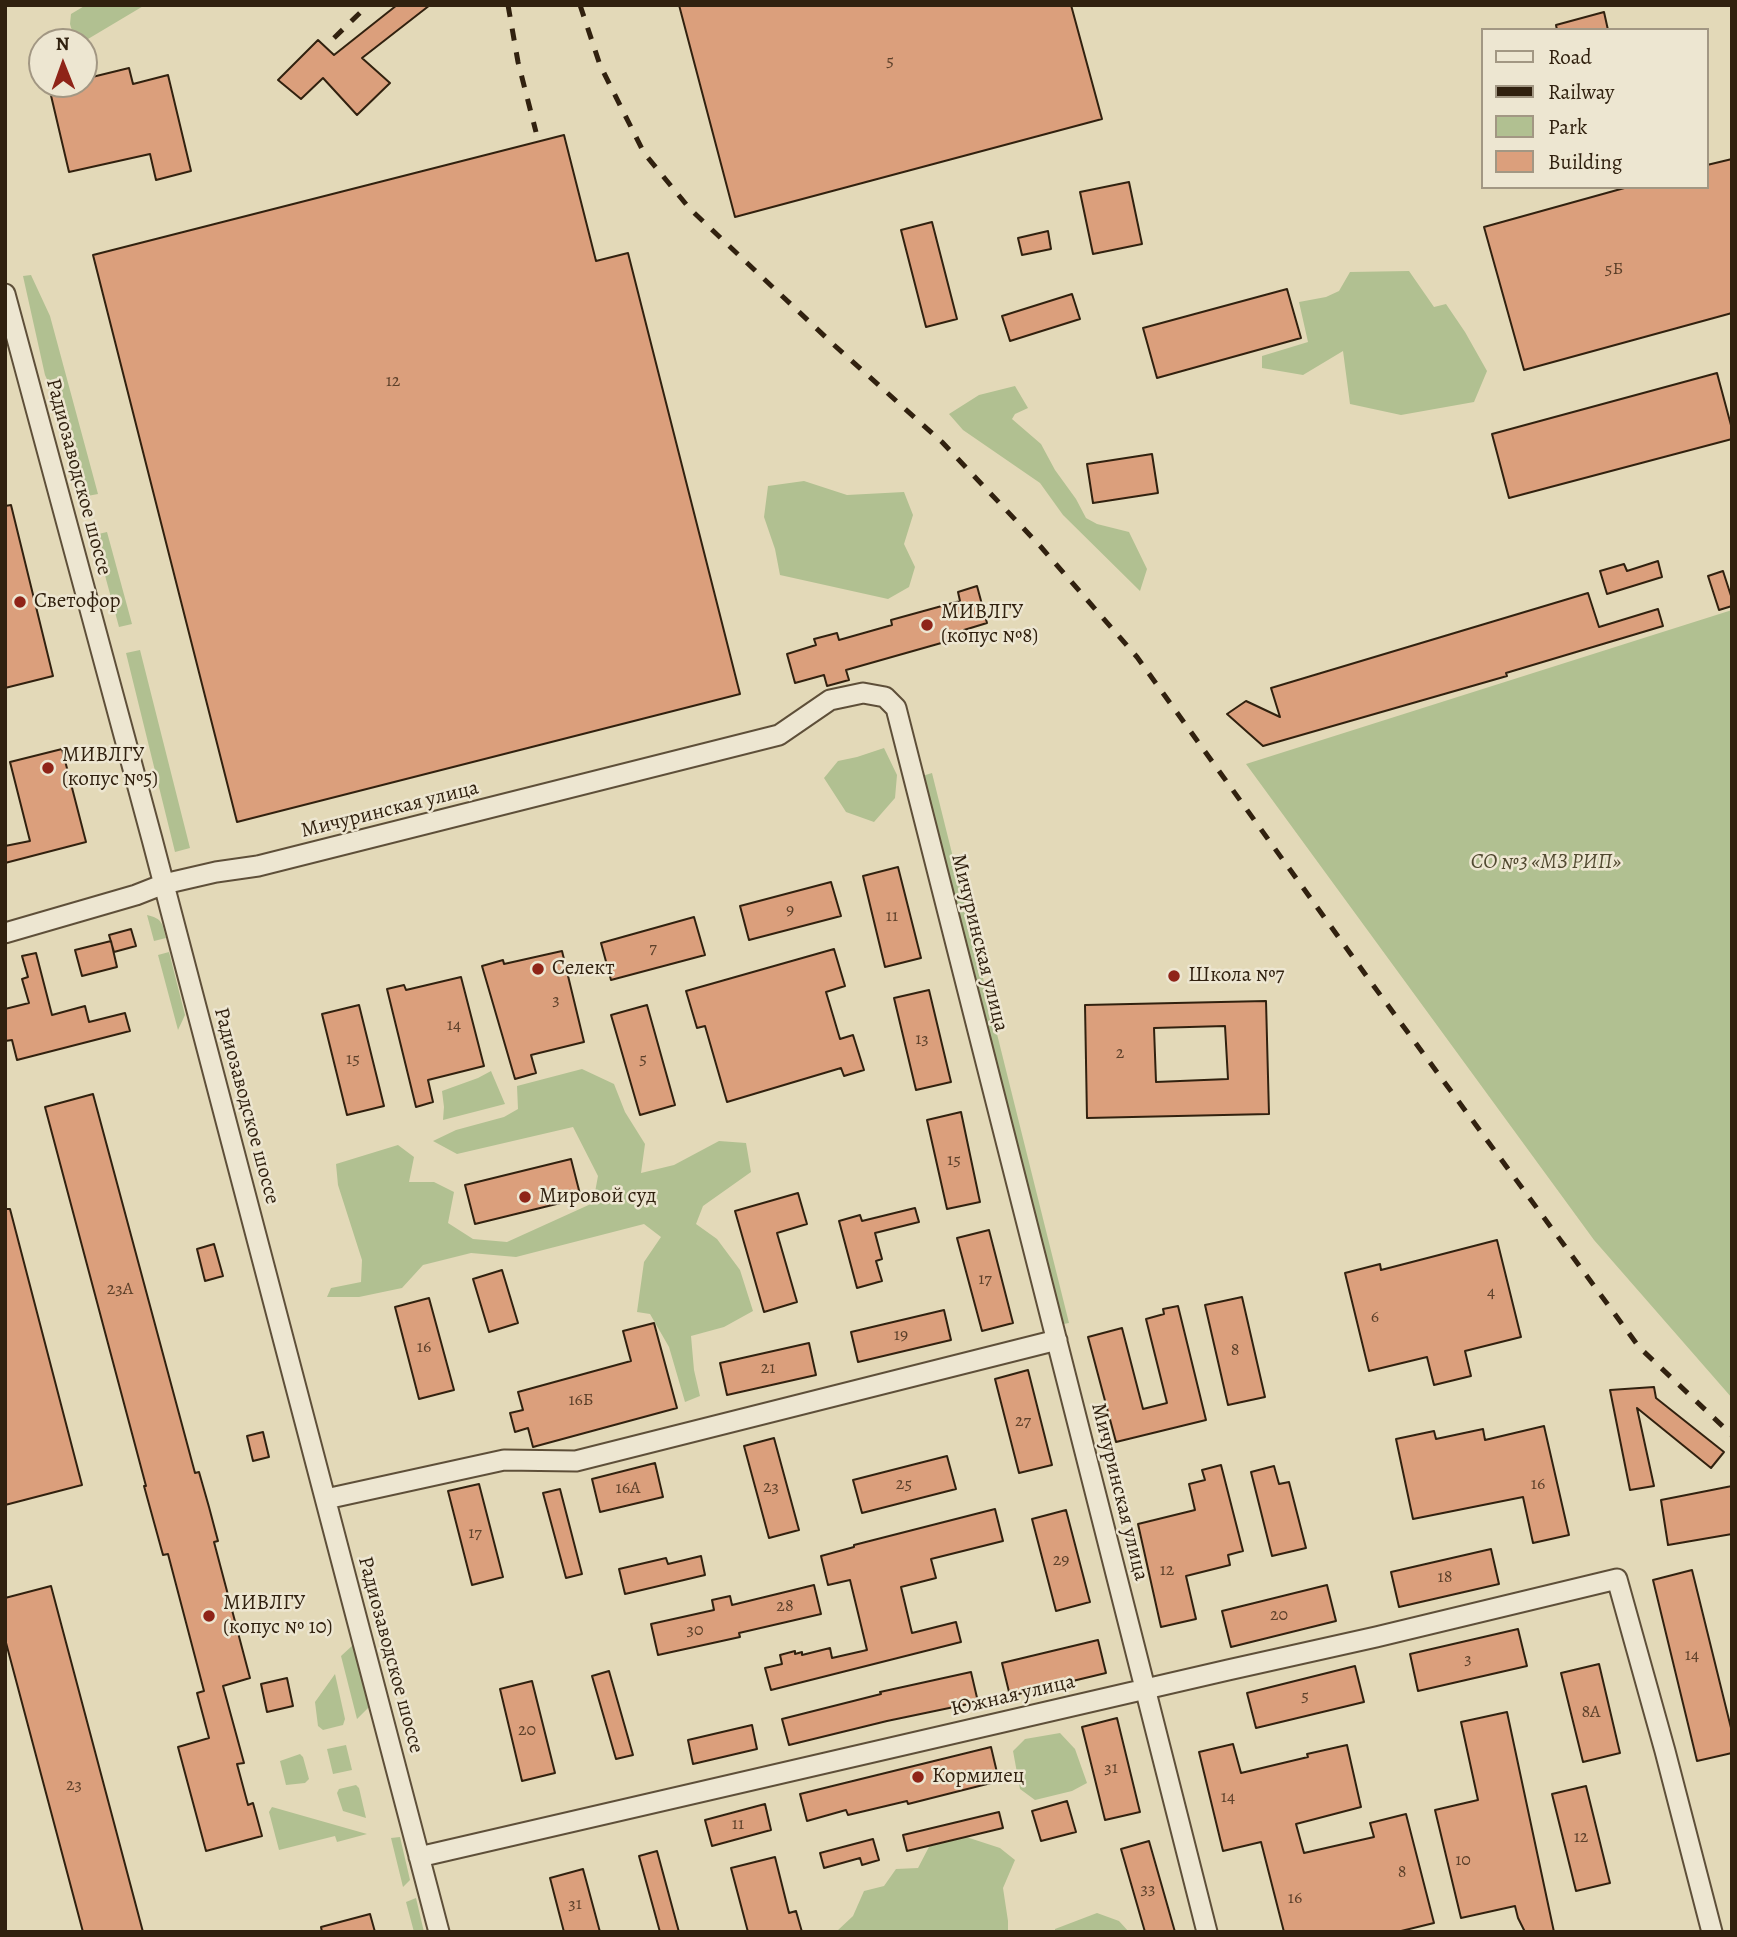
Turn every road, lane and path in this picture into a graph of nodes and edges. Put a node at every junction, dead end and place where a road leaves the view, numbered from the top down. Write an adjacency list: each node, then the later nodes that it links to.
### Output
1 (5, 293): 2 (street, Радиозаводское шоссе)
2 (164, 884): 3 (street, Мичуринская улица); 4 (street, Мичуринская улица); 5 (street, Радиозаводское шоссе)
3 (5, 933)
4 (1057, 1340): 5 (street); 6 (street, Мичуринская улица)
5 (326, 1499): 7 (street, Радиозаводское шоссе)
6 (1146, 1689): 7 (street, Южная улица); 9 (street, Мичуринская улица); 10 (street, Южная улица)
7 (419, 1857): 8 (street, Радиозаводское шоссе)
8 (439, 1932)
9 (1208, 1932)
10 (1712, 1932)

